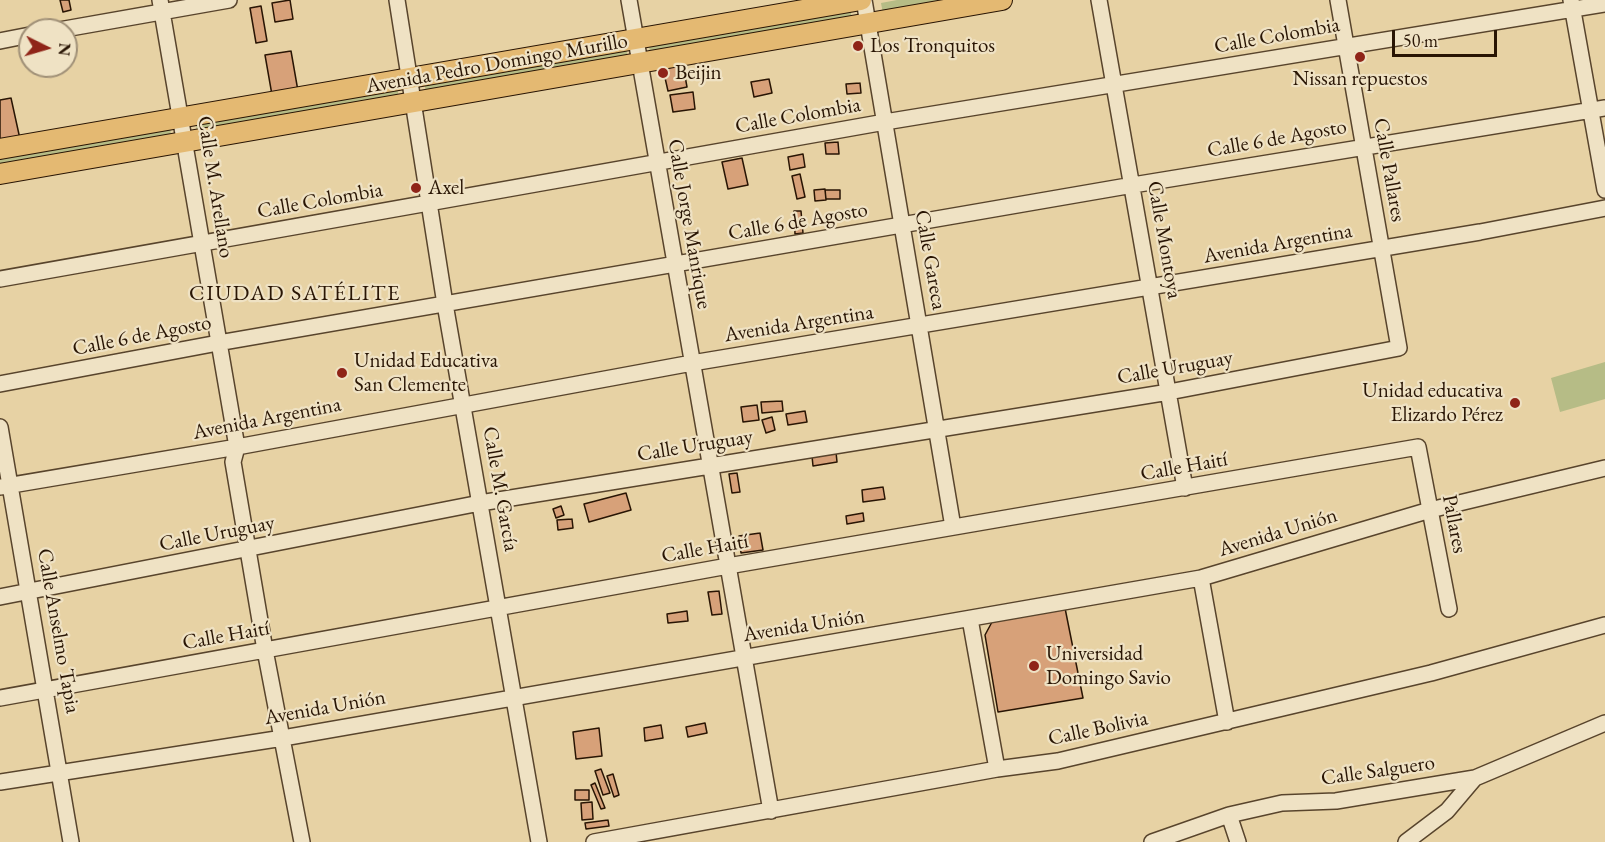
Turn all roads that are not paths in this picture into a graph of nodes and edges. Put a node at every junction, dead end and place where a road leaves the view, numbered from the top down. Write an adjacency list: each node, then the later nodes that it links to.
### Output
1 (229, 0): 9 (street)
2 (397, 0): 18 (street, Calle M. García)
3 (629, 0): 15 (street, Calle Jorge Manrique)
4 (862, 0): 11 (street, Calle Gareca); 15 (main road, Avenida Pedro Domingo Murillo)
5 (1002, 0): 11 (main road, Avenida Pedro Domingo Murillo)
6 (1100, 0): 19 (street, Calle Montoya)
7 (1338, 0): 16 (street, Calle Pallares)
8 (1605, 4): 10 (street, Calle Colombia)
9 (161, 5): 12 (street); 22 (street, Calle M. Arellano)
10 (1572, 5): 16 (street, Calle Colombia); 21 (street)
11 (868, 22): 17 (main road, Avenida Pedro Domingo Murillo); 23 (street, Calle Gareca)
12 (78, 25)
13 (18, 37): 14 (street)
14 (0, 41)
15 (636, 41): 17 (street, Calle Jorge Manrique); 18 (main road, Avenida Pedro Domingo Murillo)
16 (1346, 45): 19 (street, Calle Colombia); 25 (street, Calle Pallares)
17 (640, 63): 20 (main road, Avenida Pedro Domingo Murillo); 27 (street, Calle Jorge Manrique)
18 (409, 78): 20 (street, Calle M. García); 22 (main road, Avenida Pedro Domingo Murillo)
19 (1116, 86): 23 (street, Calle Colombia); 29 (street, Calle Montoya)
20 (412, 103): 24 (main road, Avenida Pedro Domingo Murillo); 31 (street, Calle M. García)
21 (1598, 109): 25 (street, Calle 6 de Agosto); 30 (street)
22 (182, 116): 24 (street, Calle M. Arellano); 26 (main road, Avenida Pedro Domingo Murillo)
23 (885, 123): 27 (street, Calle Colombia); 33 (street, Calle Gareca)
24 (186, 141): 28 (main road, Avenida Pedro Domingo Murillo); 34 (street, Calle M. Arellano)
25 (1364, 146): 29 (street, Calle 6 de Agosto); 35 (street, Calle Pallares)
26 (0, 148)
27 (657, 162): 31 (street, Calle Colombia); 36 (street, Calle Jorge Manrique)
28 (0, 174)
29 (1133, 185): 33 (street, Calle 6 de Agosto); 38 (street, Calle Montoya)
30 (1605, 190)
31 (429, 203): 34 (street, Calle Colombia); 39 (street, Calle M. García)
32 (1605, 208): 35 (street, Avenida Argentina)
33 (902, 225): 36 (street, Calle 6 de Agosto); 40 (street, Calle Gareca)
34 (203, 243): 37 (street, Calle Colombia); 41 (street, Calle M. Arellano)
35 (1382, 247): 38 (street, Avenida Argentina); 42 (street, Calle Pallares)
36 (675, 265): 39 (street, Calle 6 de Agosto); 43 (street, Calle Jorge Manrique)
37 (0, 279)
38 (1150, 288): 40 (street, Avenida Argentina); 45 (street, Calle Montoya)
39 (446, 304): 41 (street, Calle 6 de Agosto); 46 (street, Calle M. García)
40 (920, 327): 43 (street, Avenida Argentina); 48 (street, Calle Gareca)
41 (219, 343): 44 (street, Calle 6 de Agosto); 49 (street, Calle M. Arellano)
42 (1399, 348): 45 (street, Calle Uruguay)
43 (692, 363): 46 (street, Avenida Argentina); 51 (street, Calle Jorge Manrique)
44 (0, 384)
45 (1168, 392): 48 (street, Calle Uruguay); 54 (street, Calle Montoya)
46 (464, 403): 49 (street, Avenida Argentina); 55 (street, Calle M. García)
47 (0, 427): 53 (street, Calle Anselmo Tapia)
48 (937, 429): 51 (street, Calle Uruguay); 57 (street, Calle Gareca)
49 (237, 447): 53 (street, Avenida Argentina); 58 (street, Calle M. Arellano)
50 (1418, 447): 54 (street, Calle Haití); 56 (street, Pallares)
51 (711, 464): 55 (street, Calle Uruguay); 59 (street, Calle Jorge Manrique)
52 (1605, 468): 56 (street, Avenida Unión)
53 (6, 486): 61 (street, Calle Anselmo Tapia)
54 (1185, 488): 57 (street, Calle Haití)
55 (480, 503): 58 (street, Calle Uruguay); 63 (street, Calle M. García)
56 (1430, 510): 60 (street, Avenida Unión); 64 (street, Pallares)
57 (953, 527): 59 (street, Calle Haití)
58 (248, 549): 61 (street, Calle Uruguay); 67 (street, Calle M. Arellano)
59 (728, 566): 63 (street, Calle Haití); 68 (street, Calle Jorge Manrique)
60 (1201, 578): 65 (street, Avenida Unión); 72 (street)
61 (30, 592): 62 (street, Calle Uruguay); 69 (street, Calle Anselmo Tapia)
62 (0, 597)
63 (500, 606): 67 (street, Calle Haití); 70 (street, Calle M. García)
64 (1449, 609)
65 (970, 619): 68 (street, Avenida Unión); 75 (street)
66 (1605, 625): 72 (street, Calle Bolivia)
67 (265, 650): 69 (street, Calle Haití); 74 (street, Calle M. Arellano)
68 (744, 657): 70 (street, Avenida Unión); 79 (street, Calle Jorge Manrique)
69 (47, 690): 71 (street, Calle Haití); 76 (street, Calle Anselmo Tapia)
70 (514, 696): 74 (street, Avenida Unión); 83 (street, Calle M. García)
71 (0, 698)
72 (1227, 722): 75 (street, Calle Bolivia)
73 (1605, 723): 77 (street, Calle Salguero)
74 (283, 738): 76 (street, Avenida Unión); 82 (street, Calle M. Arellano)
75 (997, 769): 79 (street, Calle Bolivia)
76 (61, 772): 78 (street, Avenida Unión); 81 (street, Calle Anselmo Tapia)
77 (1475, 778): 80 (street, Calle Salguero); 87 (street)
78 (0, 782)
79 (771, 811): 84 (street, Calle Bolivia)
80 (1229, 815): 85 (street, Calle Salguero); 86 (street)
81 (71, 842)
82 (302, 842)
83 (539, 842)
84 (594, 842)
85 (1152, 842)
86 (1238, 842)
87 (1406, 842)

